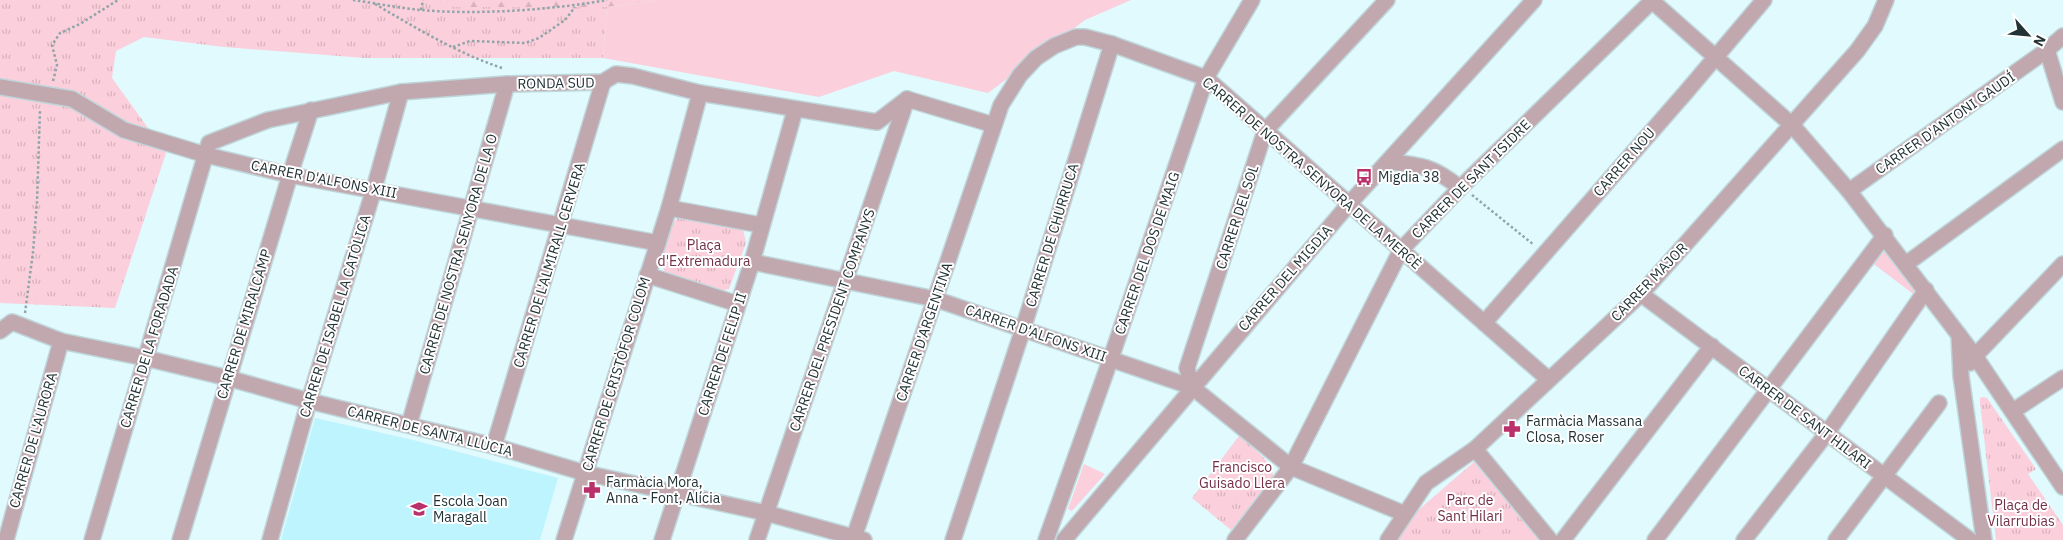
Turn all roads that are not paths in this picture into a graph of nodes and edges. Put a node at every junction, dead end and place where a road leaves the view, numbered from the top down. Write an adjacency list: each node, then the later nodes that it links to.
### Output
1 (1252, 0): 12 (street, CARRER DEL DOS DE MAIG)
2 (1387, 0): 23 (street, CARRER DEL SOL)
3 (1534, 0): 26 (street, CARRER DEL MIGDIA)
4 (1652, 0): 10 (street); 28 (street, CARRER DE SANT ISIDRE)
5 (1764, 0): 10 (street, CARRER NOU)
6 (1886, 0): 22 (street, CARRER MAJOR)
7 (2063, 36): 9 (street, CARRER D'ANTONI GAUDÍ)
8 (1112, 44): 12 (street, CARRER DE NOSTRA SENYORA DE LA MERCÈ); 21 (street, CARRER DE NOSTRA SENYORA DE LA MERCÈ); 49 (street, CARRER DE CHURRUCA)
9 (2047, 50): 18 (street); 30 (street, CARRER D'ANTONI GAUDÍ)
10 (1716, 57): 22 (street); 48 (street, CARRER NOU)
11 (508, 78): 13 (street, RONDA SUD); 15 (street, RONDA SUD); 32 (street, CARRER DE NOSTRA SENYORA DE LA O)
12 (1206, 78): 23 (street, CARRER DE NOSTRA SENYORA DE LA MERCÈ); 56 (street, CARRER DEL DOS DE MAIG)
13 (602, 82): 16 (street, RONDA SUD); 35 (street, CARRER DE L'ALMIRALL CERVERA)
14 (0, 87): 25 (street, CARRER D'ALFONS XIII)
15 (401, 92): 19 (street, RONDA SUD); 29 (street, CARRER DE ISABEL LA CATÒLICA)
16 (700, 93): 20 (street, RONDA SUD); 33 (street, CARRER DE CRISTÒFOR COLOM)
17 (908, 99): 20 (street, RONDA SUD); 21 (street); 43 (street, CARRER DEL PRESIDENT COMPANYS)
18 (2063, 102)
19 (311, 110): 25 (street, RONDA SUD); 27 (street, CARRER DE MIRALCAMP)
20 (795, 110): 34 (street, CARRER DE FELIP II)
21 (994, 125): 46 (street, CARRER D'ARGENTINA)
22 (1792, 125): 30 (street); 45 (street, CARRER MAJOR)
23 (1265, 131): 31 (street, CARRER DE NOSTRA SENYORA DE LA MERCÈ); 61 (street, CARRER DEL SOL)
24 (2063, 149): 40 (street)
25 (206, 155): 27 (street, CARRER D'ALFONS XIII); 55 (street, CARRER DE LA FORADADA)
26 (1388, 162): 28 (street); 31 (street, CARRER DEL MIGDIA)
27 (290, 175): 29 (street, CARRER D'ALFONS XIII); 58 (street, CARRER DE MIRALCAMP)
28 (1460, 188): 38 (street, CARRER DE SANT ISIDRE)
29 (374, 189): 32 (street, CARRER D'ALFONS XIII); 65 (street, CARRER DE ISABEL LA CATÒLICA)
30 (1849, 191): 36 (street)
31 (1349, 204): 38 (street, CARRER DE NOSTRA SENYORA DE LA MERCÈ); 61 (street, CARRER DEL MIGDIA)
32 (470, 208): 35 (street, CARRER D'ALFONS XIII); 68 (street, CARRER DE NOSTRA SENYORA DE LA O)
33 (669, 208): 34 (street); 37 (street, CARRER DE CRISTÒFOR COLOM)
34 (761, 225): 39 (street, CARRER DE FELIP II)
35 (561, 226): 37 (street, CARRER D'ALFONS XIII); 70 (street, CARRER DE L'ALMIRALL CERVERA)
36 (1885, 235): 40 (street); 62 (street)
37 (658, 243): 42 (street, CARRER DE CRISTÒFOR COLOM)
38 (1401, 250): 48 (street, CARRER DE NOSTRA SENYORA DE LA MERCÈ); 72 (street, CARRER DE SANT ISIDRE)
39 (752, 262): 43 (street, CARRER D'ALFONS XIII); 47 (street, CARRER DE FELIP II)
40 (1906, 264): 44 (street)
41 (2063, 264): 54 (street)
42 (647, 275): 47 (street); 73 (street, CARRER DE CRISTÒFOR COLOM)
43 (846, 281): 46 (street, CARRER D'ALFONS XIII); 77 (street, CARRER DEL PRESIDENT COMPANYS)
44 (1926, 290): 51 (street); 69 (street)
45 (1641, 294): 53 (street, CARRER DE SANT HILARI); 60 (street, CARRER MAJOR)
46 (935, 299): 49 (street, CARRER D'ALFONS XIII); 79 (street, CARRER D'ARGENTINA)
47 (738, 304): 76 (street, CARRER DE FELIP II)
48 (1484, 323): 60 (street, CARRER DE NOSTRA SENYORA DE LA MERCÈ)
49 (1023, 329): 56 (street, CARRER D'ALFONS XIII); 87 (street, CARRER DE CHURRUCA)
50 (0, 331): 52 (street, CARRER DE SANTA LLÙCIA)
51 (1959, 335): 54 (street); 57 (street)
52 (61, 341): 55 (street, CARRER DE SANTA LLÙCIA); 80 (street, CARRER DE L'AURORA)
53 (1712, 346): 62 (street, CARRER DE SANT HILARI); 93 (street)
54 (1975, 356): 57 (street); 63 (street)
55 (145, 358): 58 (street, CARRER DE SANTA LLÙCIA); 81 (street, CARRER DE LA FORADADA)
56 (1111, 358): 61 (street, CARRER D'ALFONS XIII); 88 (street, CARRER DEL DOS DE MAIG)
57 (1961, 376): 64 (street)
58 (228, 378): 65 (street, CARRER DE SANTA LLÙCIA); 82 (street, CARRER DE MIRALCAMP)
59 (2063, 378): 67 (street)
60 (1548, 379): 71 (street, CARRER MAJOR)
61 (1192, 387): 72 (street, CARRER D'ALFONS XIII); 89 (street, CARRER DEL MIGDIA)
62 (1768, 388): 69 (street, CARRER DE SANT HILARI); 94 (street)
63 (1997, 388): 64 (street); 67 (street)
64 (1964, 395): 98 (street)
65 (309, 401): 68 (street, CARRER DE SANTA LLÙCIA); 83 (street, CARRER DE ISABEL LA CATÒLICA)
66 (1939, 403): 74 (street)
67 (2012, 412): 75 (street)
68 (409, 425): 70 (street, CARRER DE SANTA LLÙCIA)
69 (1827, 433): 74 (street, CARRER DE SANT HILARI); 95 (street)
70 (494, 446): 73 (street, CARRER DE SANTA LLÙCIA)
71 (1475, 449): 78 (street, CARRER MAJOR); 92 (street)
72 (1292, 467): 78 (street, CARRER D'ALFONS XIII); 90 (street, CARRER DE SANT ISIDRE)
73 (585, 473): 76 (street, CARRER DE SANTA LLÙCIA); 84 (street, CARRER DE CRISTÒFOR COLOM)
74 (1883, 476): 96 (street); 97 (street, CARRER DE SANT HILARI)
75 (2062, 484)
76 (677, 493): 77 (street, CARRER DE SANTA LLÙCIA); 85 (street, CARRER DE FELIP II)
77 (766, 513): 79 (street, CARRER DE SANTA LLÙCIA); 86 (street, CARRER DEL PRESIDENT COMPANYS)
78 (1405, 514): 91 (street, CARRER MAJOR)
79 (857, 539)
80 (6, 540)
81 (92, 540)
82 (180, 540)
83 (270, 540)
84 (564, 540)
85 (662, 540)
86 (758, 540)
87 (953, 540)
88 (1046, 540)
89 (1064, 540)
90 (1235, 540)
91 (1388, 540)
92 (1550, 540)
93 (1563, 540)
94 (1655, 540)
95 (1744, 540)
96 (1836, 540)
97 (1970, 540)
98 (1984, 540)

